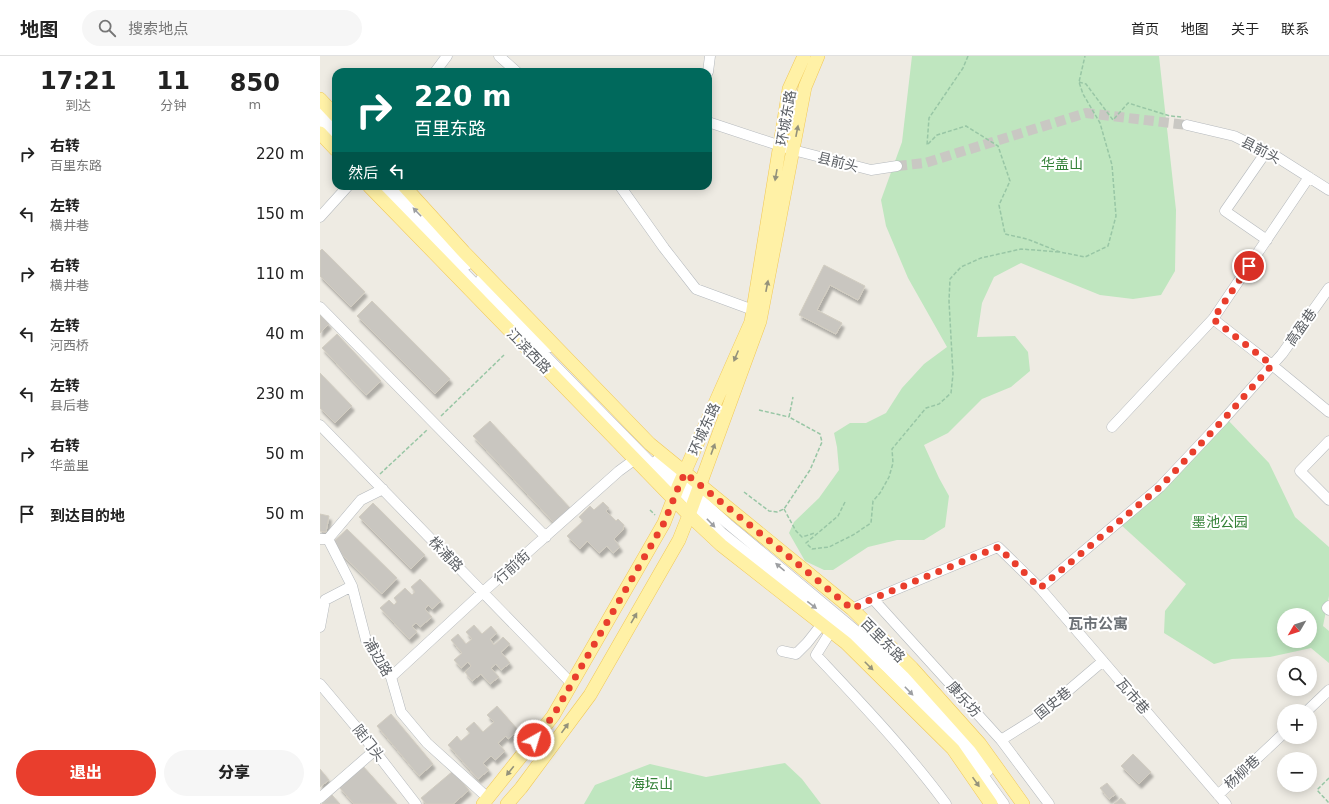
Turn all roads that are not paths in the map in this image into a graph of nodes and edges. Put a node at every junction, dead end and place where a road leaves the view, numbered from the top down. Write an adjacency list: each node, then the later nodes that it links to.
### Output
1 (499, 56): 7 (street)
2 (710, 56): 8 (street)
3 (804, 56): 19 (main road, 环城东路)
4 (818, 56): 19 (main road, 环城东路, one-way to 4)
5 (444, 57): 6 (street)
6 (437, 68)
7 (512, 68)
8 (708, 68)
9 (320, 99): 11 (main road)
10 (320, 110): 15 (street)
11 (332, 112)
12 (1187, 121): 20 (street, 县前头)
13 (320, 123): 17 (street)
14 (712, 123): 19 (street, 县前头)
15 (332, 124)
16 (320, 133): 18 (main road)
17 (332, 136)
18 (332, 146)
19 (787, 148): 21 (street, 县前头); 34 (main road, 环城东路, one-way to 34); 44 (main road, 环城东路, one-way to 19)
20 (1266, 152): 22 (street, 县前头); 31 (street)
21 (897, 166)
22 (1309, 177): 29 (street, 县前头); 31 (street)
23 (344, 190): 30 (street)
24 (373, 190): 41 (main road, 江滨西路)
25 (383, 190): 42 (street)
26 (395, 190): 42 (street, one-way to 26)
27 (408, 190): 42 (main road, 江滨西路)
28 (623, 190): 34 (street)
29 (1329, 190)
30 (320, 218)
31 (1266, 240): 35 (street)
32 (1329, 288): 36 (street, 高盈巷)
33 (320, 307): 46 (street)
34 (753, 310): 42 (main road, 环城东路, one-way to 42)
35 (1213, 319): 36 (street); 39 (street)
36 (1272, 365): 37 (street); 49 (street, 高盈巷)
37 (1329, 412)
38 (320, 424): 43 (street, 株浦路)
39 (1112, 427)
40 (1329, 442): 45 (street)
41 (634, 460): 42 (main road, 江滨西路); 46 (street, 行前街)
42 (679, 485): 44 (main road, 江滨西路); 44 (main road, 江滨西路); 61 (main road, 环城东路)
43 (383, 489): 47 (street); 50 (street, 株浦路)
44 (695, 500): 53 (main road, 百里东路); 56 (main road, 百里东路); 71 (main road, 环城东路, one-way to 44); 74 (street, one-way to 74); 75 (street, one-way to 44)
45 (1329, 500)
46 (546, 536): 50 (street, 行前街)
47 (324, 539): 48 (street, 浦边路)
48 (352, 586): 55 (street); 59 (street, 浦边路)
49 (1040, 588): 51 (street, 瓦市巷); 58 (street, 瓦市巷)
50 (483, 592): 59 (street, 行前街); 61 (street, 株浦路)
51 (872, 599): 53 (street); 64 (street, 康乐坊)
52 (1329, 606): 54 (street)
53 (852, 609): 76 (main road, 百里东路)
54 (1329, 610)
55 (320, 627)
56 (826, 628): 57 (street); 72 (street); 73 (main road, 百里东路, one-way to 73)
57 (782, 651)
58 (1103, 661): 64 (street, 国史巷); 67 (street, 瓦市巷)
59 (391, 677): 69 (street, 浦边路)
60 (320, 684): 66 (street, 陡门头)
61 (572, 684): 69 (main road, 环城东路, one-way to 69)
62 (1329, 690): 63 (street)
63 (1314, 704)
64 (1001, 740): 77 (street, 康乐坊)
65 (1277, 740): 67 (street, 杨柳巷)
66 (374, 752): 68 (street); 70 (street, 陡门头)
67 (1218, 795): 78 (street, 瓦市巷)
68 (320, 798)
69 (486, 801)
70 (416, 804)
71 (507, 804)
72 (946, 804)
73 (991, 804)
74 (1004, 804)
75 (1011, 804)
76 (1023, 804)
77 (1049, 804)
78 (1226, 804)

